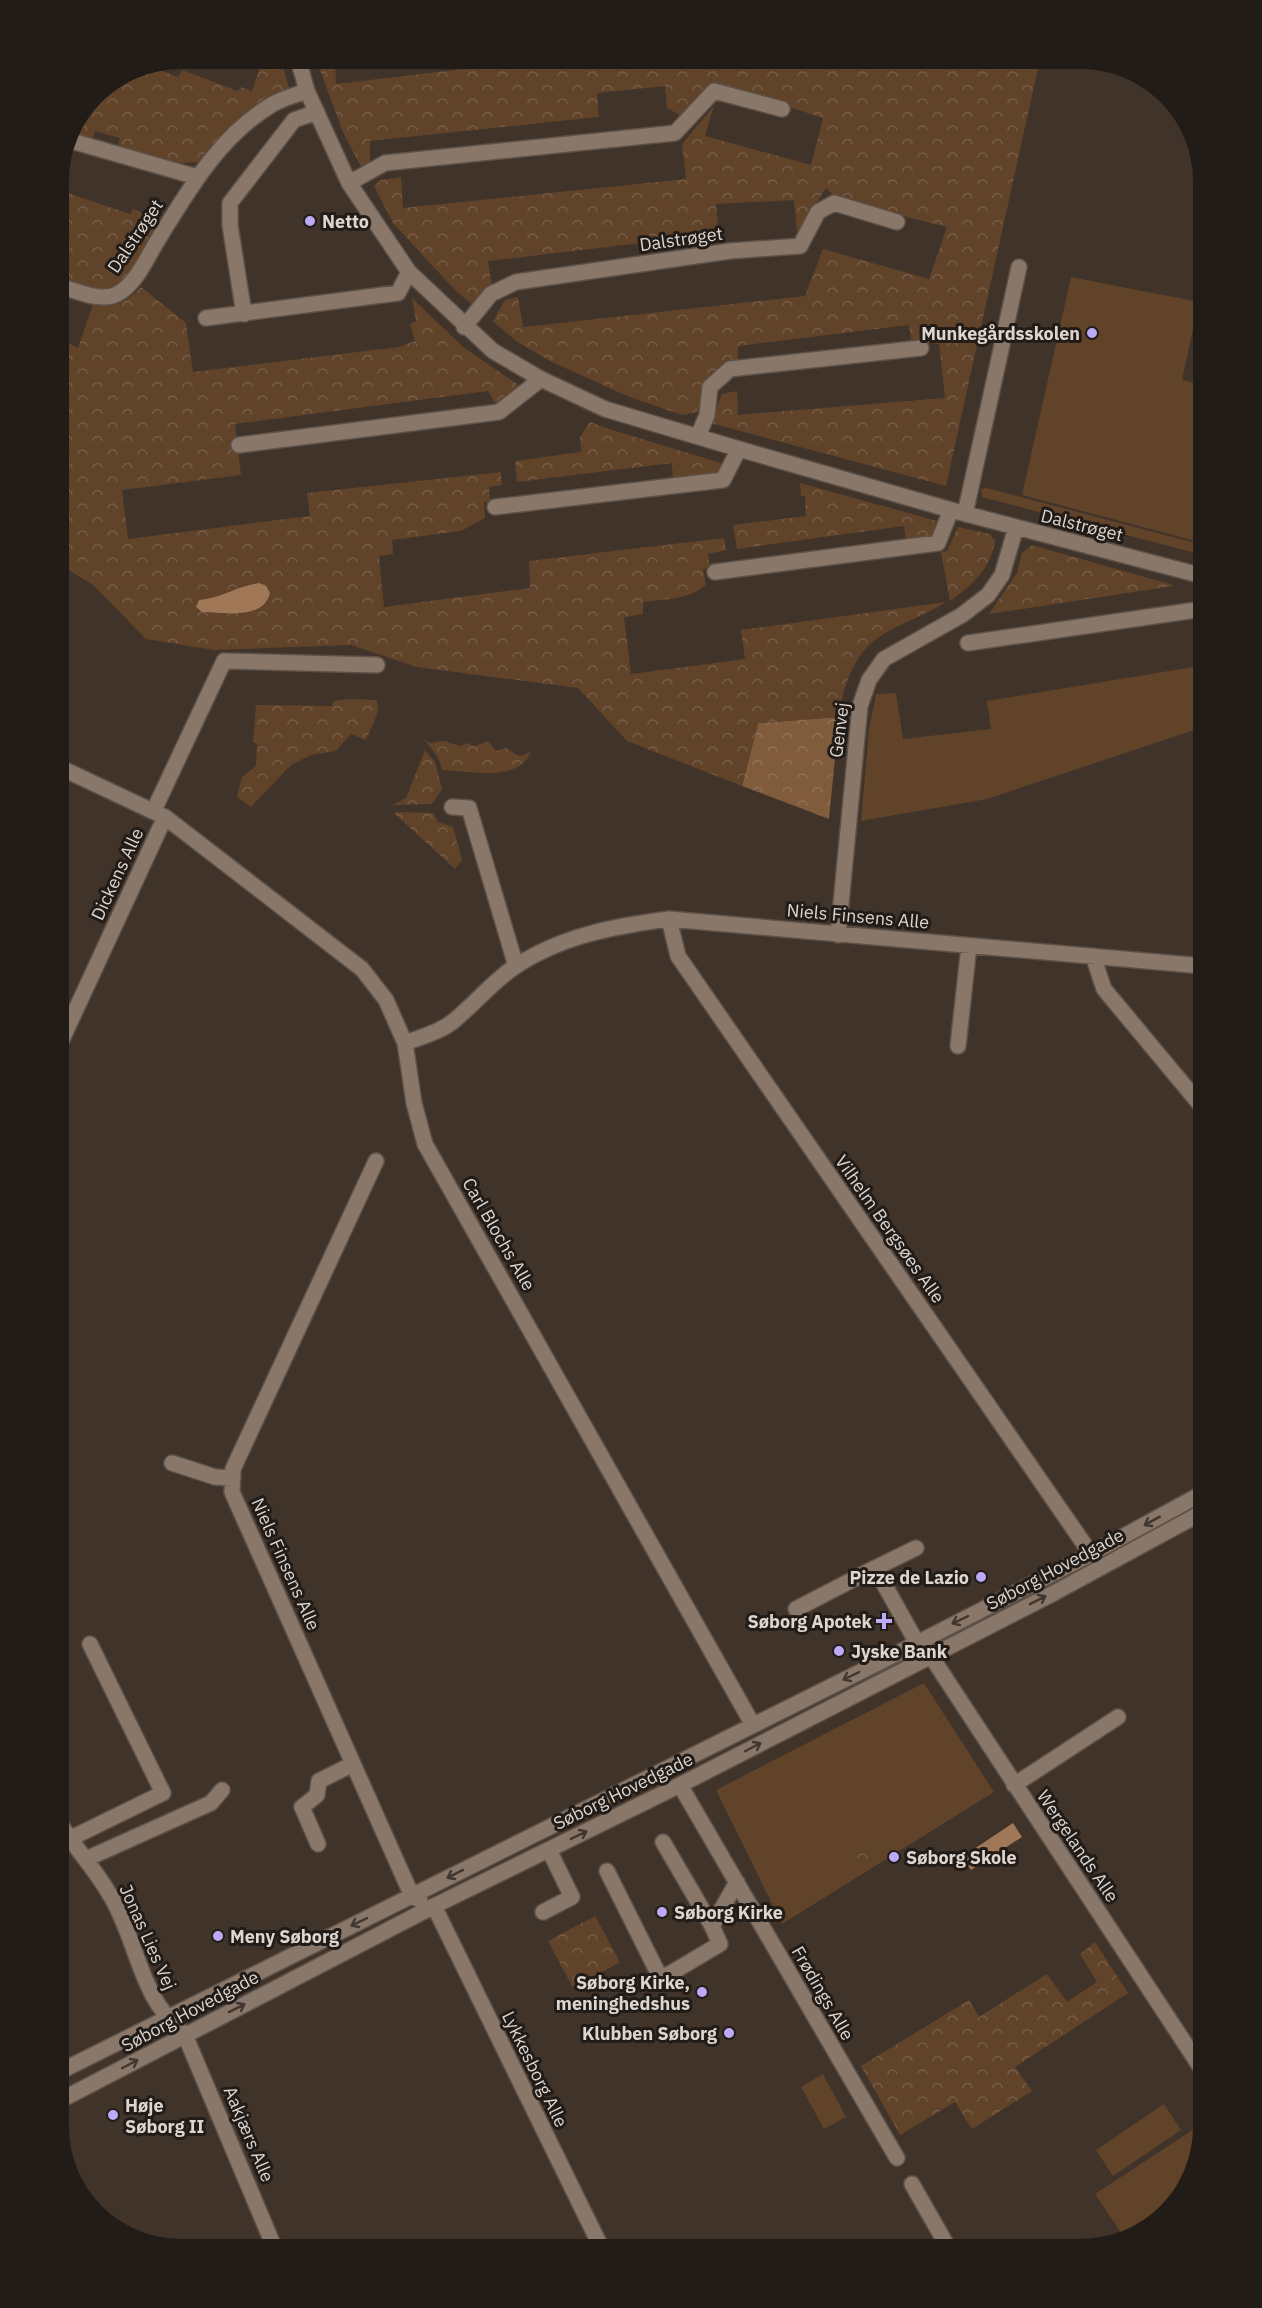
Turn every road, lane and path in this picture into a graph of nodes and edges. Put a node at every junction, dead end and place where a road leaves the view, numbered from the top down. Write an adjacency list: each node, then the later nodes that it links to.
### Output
1 (301, 69): 2 (street, Dalstrøget)
2 (308, 91): 4 (street, Dalstrøget); 6 (street, Dalstrøget)
3 (782, 109): 7 (street)
4 (317, 112): 7 (street, Dalstrøget); 12 (street)
5 (76, 142): 6 (street)
6 (196, 177): 11 (street, Dalstrøget)
7 (350, 183): 10 (street, Dalstrøget)
8 (897, 222): 14 (street, Dalstrøget)
9 (1020, 267): 21 (street)
10 (409, 272): 12 (street); 14 (street, Dalstrøget)
11 (69, 289)
12 (244, 314): 13 (street)
13 (206, 318)
14 (464, 327): 16 (street, Dalstrøget)
15 (921, 348): 17 (street)
16 (541, 379): 17 (street, Dalstrøget); 18 (street)
17 (698, 436): 19 (street, Dalstrøget)
18 (239, 445)
19 (739, 449): 20 (street); 21 (street, Dalstrøget)
20 (495, 507)
21 (958, 512): 22 (street, Dalstrøget); 23 (street)
22 (1016, 528): 24 (street, Dalstrøget); 32 (street, Genvej)
23 (715, 572)
24 (1193, 573)
25 (1193, 610): 26 (street)
26 (968, 643)
27 (377, 664): 30 (street, Dickens Alle)
28 (69, 772): 30 (street, Carl Blochs Alle)
29 (452, 807): 36 (street)
30 (159, 814): 37 (street, Dickens Alle); 38 (street, Carl Blochs Alle)
31 (669, 919): 32 (street, Niels Finsens Alle); 36 (street, Niels Finsens Alle); 47 (street, Vilhelm Bergsøes Alle)
32 (838, 935): 33 (street, Niels Finsens Alle)
33 (969, 946): 34 (street, Niels Finsens Alle); 39 (street)
34 (1093, 956): 35 (street, Niels Finsens Alle); 40 (street)
35 (1193, 965)
36 (516, 966): 38 (street, Niels Finsens Alle)
37 (69, 1023)
38 (405, 1043): 54 (street, Carl Blochs Alle)
39 (958, 1046)
40 (1193, 1096)
41 (376, 1161): 43 (street, Niels Finsens Alle)
42 (171, 1463): 43 (street)
43 (233, 1478): 55 (street, Niels Finsens Alle)
44 (1193, 1498): 47 (street, Søborg Hovedgade, one-way to 47)
45 (1193, 1517): 52 (street, Søborg Hovedgade, one-way to 45)
46 (916, 1548): 48 (street)
47 (1091, 1554): 50 (street, Søborg Hovedgade, one-way to 50)
48 (875, 1568): 49 (street); 50 (street, Wergelands Alle)
49 (796, 1609)
50 (919, 1641): 52 (street, Wergelands Alle); 54 (street, Søborg Hovedgade, one-way to 54)
51 (90, 1644): 59 (street)
52 (930, 1656): 56 (street, Søborg Hovedgade, one-way to 52); 57 (street, Wergelands Alle)
53 (1118, 1717): 57 (street)
54 (753, 1725): 67 (street, Søborg Hovedgade, one-way to 67)
55 (353, 1764): 61 (street); 67 (street, Niels Finsens Alle)
56 (680, 1785): 63 (street, Søborg Hovedgade, one-way to 56); 66 (street, Frødings Alle)
57 (1014, 1785): 73 (street, Wergelands Alle)
58 (222, 1790): 64 (street)
59 (69, 1839)
60 (663, 1842): 70 (street)
61 (318, 1844)
62 (69, 1845): 64 (street, Jonas Lies Vej)
63 (549, 1850): 68 (street, Søborg Hovedgade); 69 (street)
64 (86, 1859): 71 (street, Jonas Lies Vej)
65 (607, 1871): 70 (street)
66 (737, 1882): 70 (street); 76 (street, Frødings Alle)
67 (412, 1896): 68 (street); 71 (street, Søborg Hovedgade, one-way to 71)
68 (434, 1906): 72 (street, Søborg Hovedgade, one-way to 68); 79 (street, Lykkesborg Alle)
69 (543, 1912)
70 (712, 1926)
71 (166, 2018): 72 (street, Jonas Lies Vej); 74 (street, Søborg Hovedgade)
72 (185, 2035): 75 (street, Søborg Hovedgade, one-way to 72); 78 (street, Aakjærs Alle)
73 (1193, 2056)
74 (69, 2066)
75 (69, 2095)
76 (897, 2158)
77 (912, 2184): 80 (street)
78 (271, 2239)
79 (597, 2239)
80 (943, 2239)

